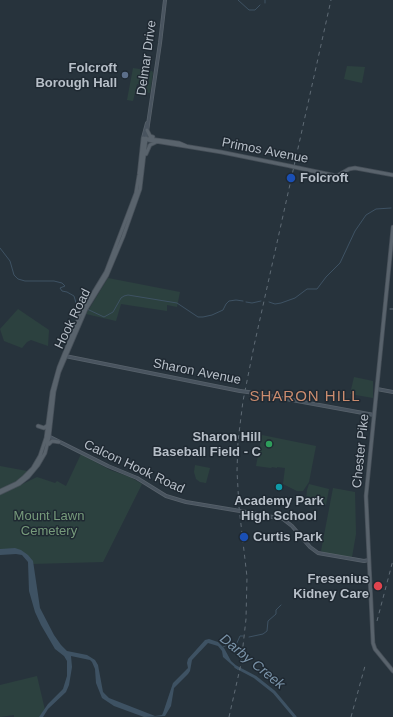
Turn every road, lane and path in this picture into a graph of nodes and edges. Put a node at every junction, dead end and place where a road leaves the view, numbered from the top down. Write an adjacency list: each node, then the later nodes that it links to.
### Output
1 (165, 0): 2 (street, Delmar Drive)
2 (148, 119): 3 (street, Delmar Drive); 4 (street, Delmar Drive)
3 (147, 130): 4 (street, Delmar Drive); 5 (main road)
4 (145, 138): 5 (main road, Primos Avenue); 6 (main road, Hook Road); 9 (main road, Hook Road)
5 (158, 141): 6 (main road); 7 (main road, Primos Avenue, bridge)
6 (143, 165): 9 (main road, Hook Road)
7 (393, 175)
8 (393, 227): 11 (main road, Chester Pike)
9 (85, 308): 10 (main road, Hook Road)
10 (65, 355): 13 (street, Sharon Avenue, bridge); 14 (main road, Hook Road); 16 (main road, Hook Road)
11 (377, 389): 12 (street); 13 (main road, Chester Pike)
12 (393, 392)
13 (374, 415): 20 (main road, Chester Pike)
14 (48, 425): 15 (main road); 16 (main road, Hook Road)
15 (38, 426)
16 (48, 436): 17 (street, Calcon Hook Road); 18 (main road, Hook Road); 19 (main road, Hook Road)
17 (59, 442): 18 (main road); 20 (street, Calcon Hook Road, bridge)
18 (46, 449): 19 (main road, Hook Road)
19 (0, 492)
20 (369, 560): 21 (main road, Chester Pike)
21 (393, 671)

